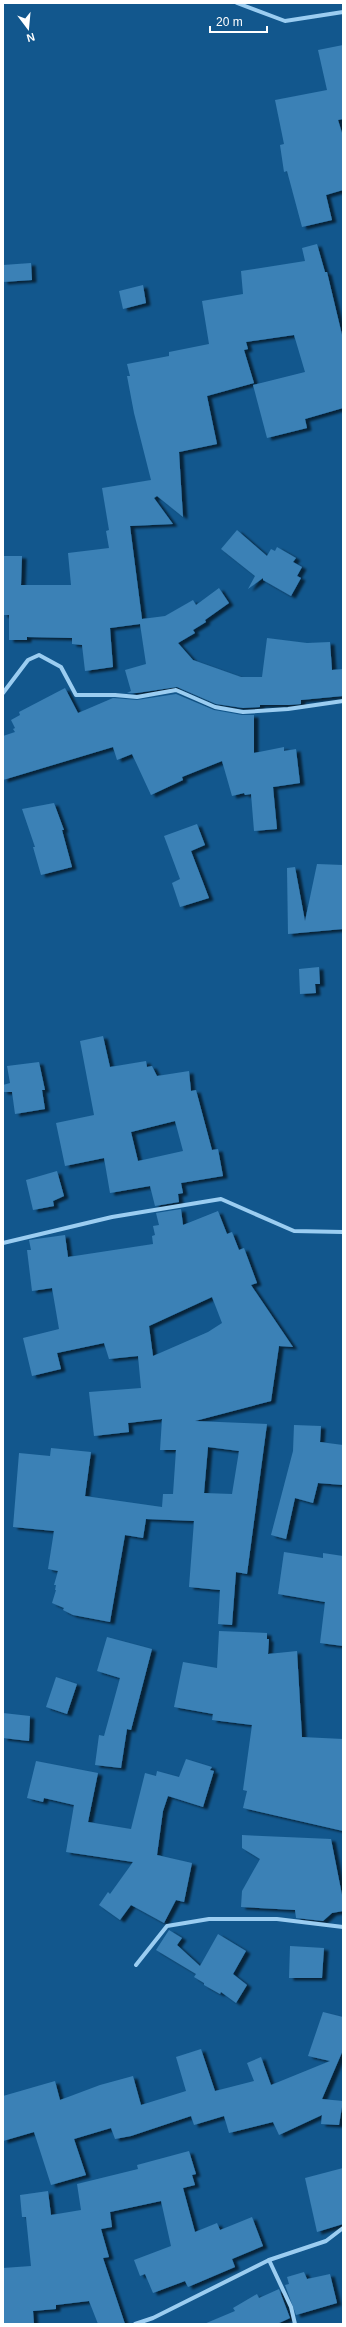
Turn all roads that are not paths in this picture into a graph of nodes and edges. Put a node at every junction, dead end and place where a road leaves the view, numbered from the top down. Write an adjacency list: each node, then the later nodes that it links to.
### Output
1 (237, 3): 2 (street)
2 (343, 12)
3 (3, 693): 4 (street)
4 (343, 701)
5 (343, 1232): 6 (street)
6 (3, 1243)
7 (343, 1927): 8 (street)
8 (136, 1965)
9 (343, 2228): 10 (street)
10 (269, 2260): 11 (street); 12 (street)
11 (135, 2324)
12 (295, 2324)

